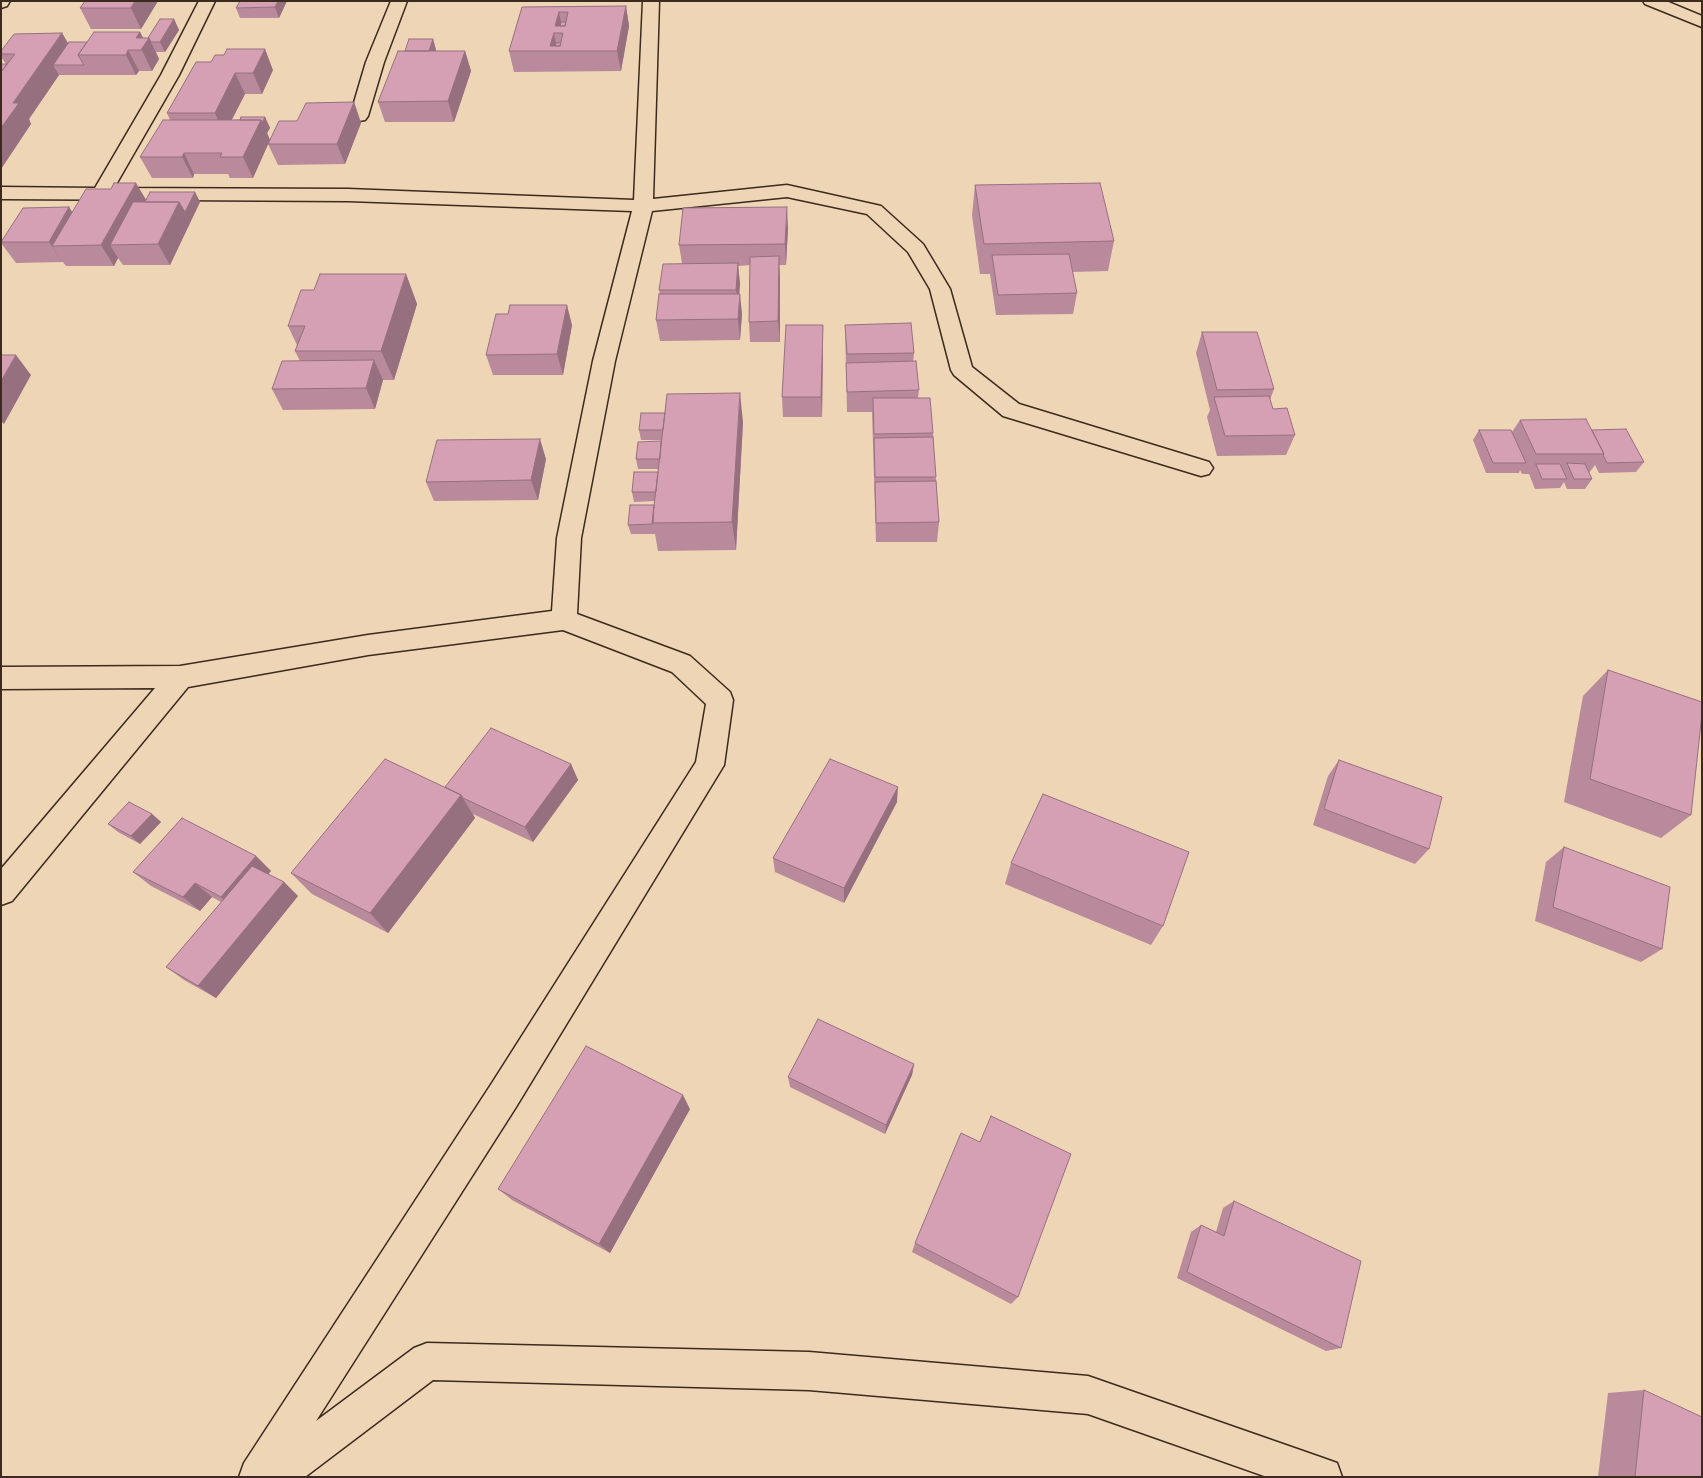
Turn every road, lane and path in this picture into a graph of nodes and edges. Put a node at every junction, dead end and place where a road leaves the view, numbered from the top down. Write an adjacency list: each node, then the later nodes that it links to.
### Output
1 (207, 1): 8 (street)
2 (399, 1): 6 (street)
3 (651, 1): 9 (street)
4 (1651, 1): 5 (street)
5 (1702, 22)
6 (359, 116)
7 (1, 194): 8 (street)
8 (101, 194): 9 (street)
9 (643, 206): 10 (street); 11 (street)
10 (1201, 468)
11 (564, 620): 12 (street); 15 (street)
12 (180, 677): 13 (street); 14 (street)
13 (1, 678)
14 (1, 891)
15 (258, 1477)
16 (273, 1477): 17 (street)
17 (1323, 1477)

